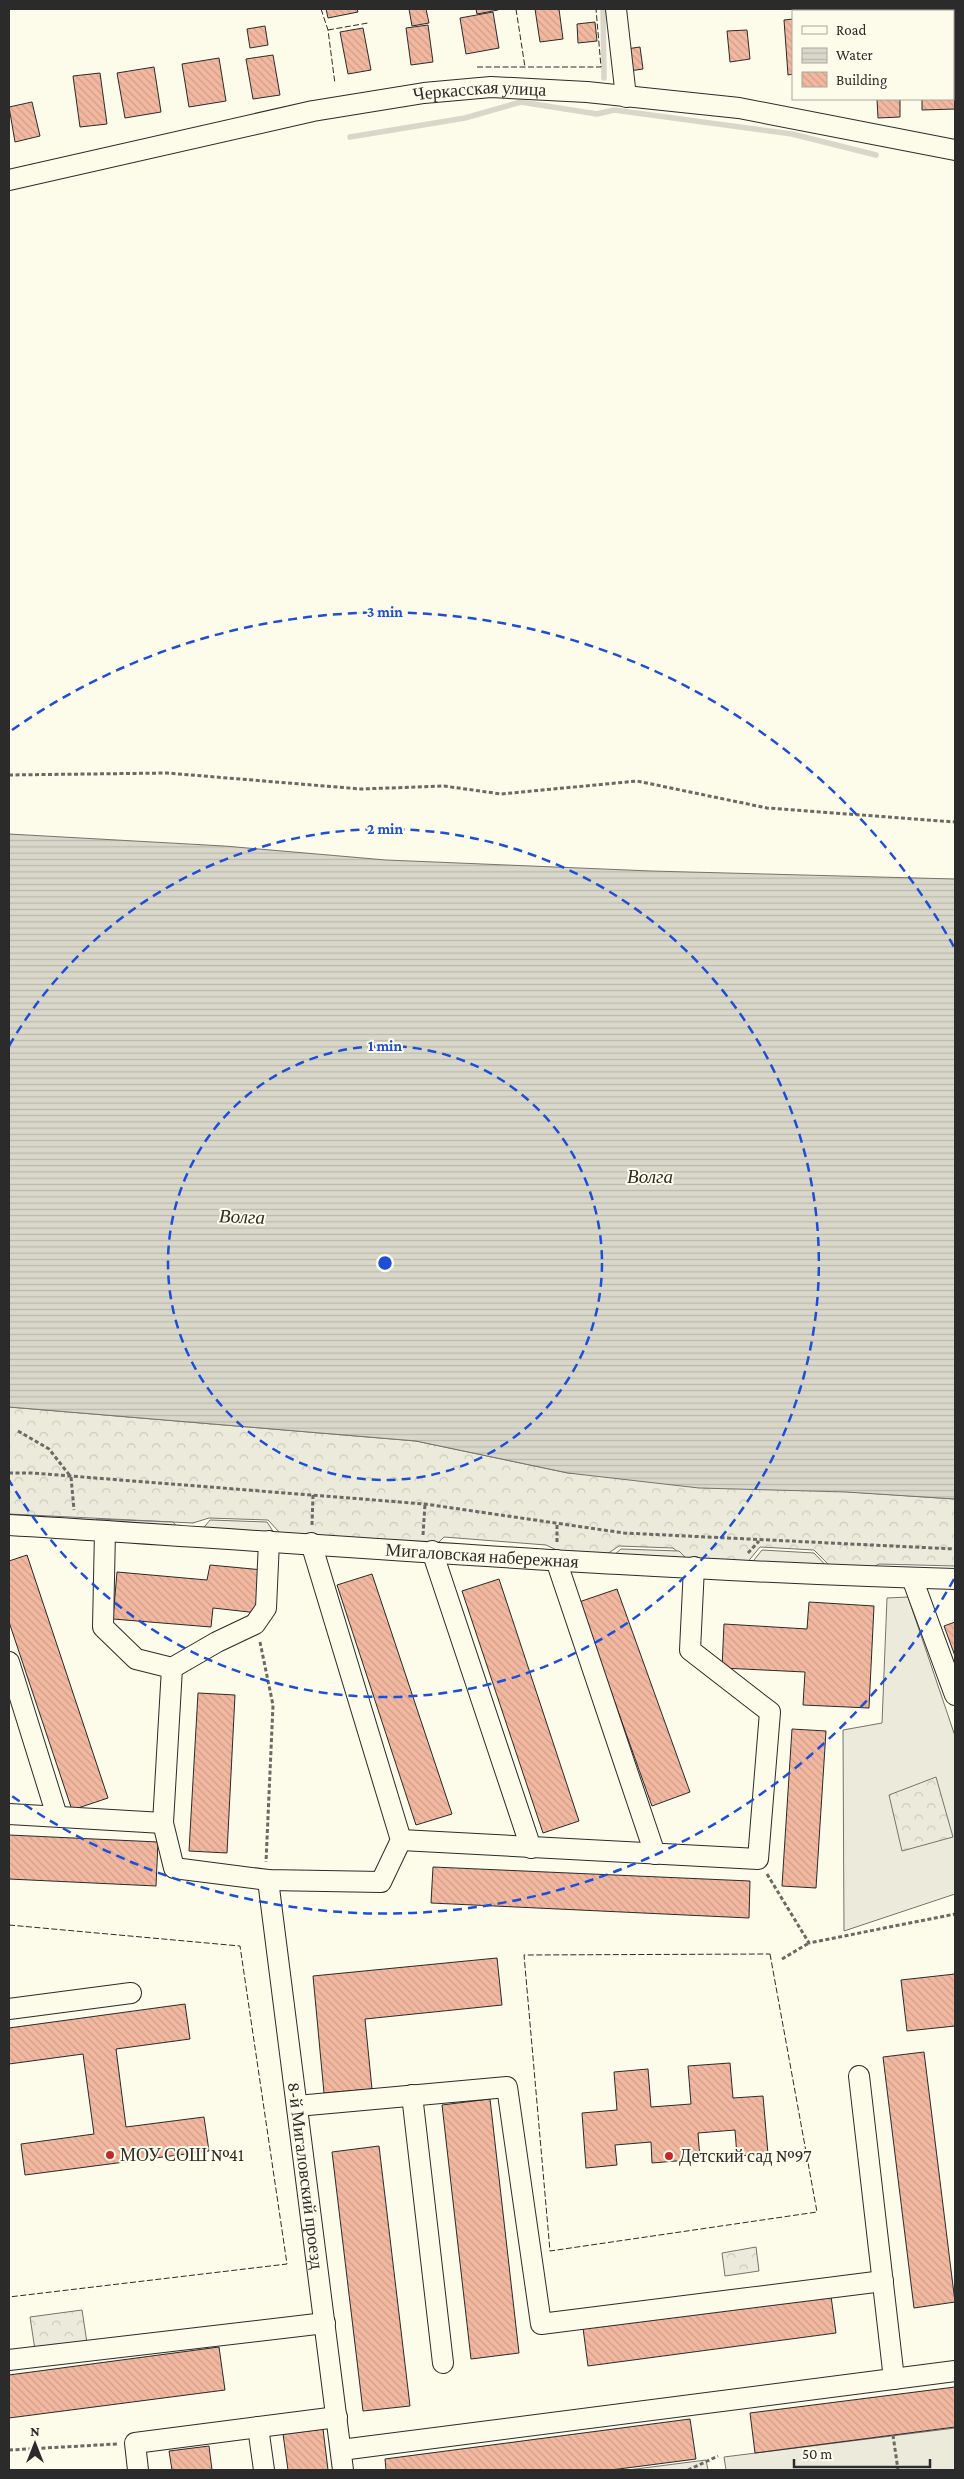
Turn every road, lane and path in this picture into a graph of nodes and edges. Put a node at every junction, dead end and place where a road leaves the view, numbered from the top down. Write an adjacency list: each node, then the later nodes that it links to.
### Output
1 (616, 9): 2 (street)
2 (626, 97): 3 (street, Черкасская улица); 4 (street, Черкасская улица)
3 (955, 150)
4 (9, 180)
5 (9, 775): 6 (path)
6 (955, 822)
7 (18, 1431): 9 (path)
8 (9, 1473): 9 (path)
9 (70, 1477): 10 (path); 11 (path)
10 (73, 1495)
11 (313, 1495): 12 (path); 13 (path)
12 (425, 1504): 14 (path); 19 (path)
13 (312, 1514)
14 (424, 1523)
15 (9, 1525): 16 (street, Мигаловская набережная)
16 (105, 1531): 17 (street, Мигаловская набережная); 27 (street)
17 (269, 1541): 18 (street, Мигаловская набережная); 25 (street)
18 (311, 1544): 20 (street, Мигаловская набережная); 32 (street)
19 (955, 1549)
20 (432, 1551): 21 (street, Мигаловская набережная); 33 (street)
21 (556, 1560): 22 (street, Мигаловская набережная); 34 (street)
22 (694, 1567): 23 (street, Мигаловская набережная); 35 (street)
23 (912, 1578): 24 (street, Мигаловская набережная); 28 (street)
24 (955, 1580)
25 (255, 1624): 27 (street); 36 (path)
26 (9, 1662): 30 (street)
27 (172, 1668): 31 (street)
28 (955, 1694)
29 (9, 1814): 30 (street)
30 (57, 1816): 31 (street)
31 (163, 1823): 36 (street)
32 (401, 1840): 33 (street); 36 (street)
33 (531, 1848): 34 (street)
34 (655, 1854): 35 (street)
35 (758, 1859): 38 (path)
36 (268, 1880): 44 (street, 8-й Мигаловский проезд)
37 (955, 1914): 38 (path)
38 (809, 1943): 39 (path)
39 (782, 1959)
40 (131, 1994): 41 (street)
41 (9, 2009)
42 (860, 2076): 45 (street)
43 (412, 2095): 44 (street); 45 (street); 48 (street)
44 (297, 2106): 46 (street, 8-й Мигаловский проезд)
45 (883, 2281): 50 (street)
46 (325, 2323): 47 (street); 51 (street, 8-й Мигаловский проезд)
47 (9, 2360)
48 (443, 2363)
49 (955, 2371): 50 (street)
50 (894, 2379): 56 (street)
51 (337, 2417): 52 (street); 56 (street, 8-й Мигаловский проезд)
52 (258, 2427): 54 (street); 59 (street)
53 (893, 2435): 62 (path)
54 (135, 2443): 55 (path); 58 (street)
55 (9, 2450)
56 (341, 2450): 60 (street, 8-й Мигаловский проезд)
57 (718, 2456): 61 (path)
58 (138, 2470)
59 (264, 2470)
60 (344, 2470)
61 (688, 2470)
62 (898, 2470)

